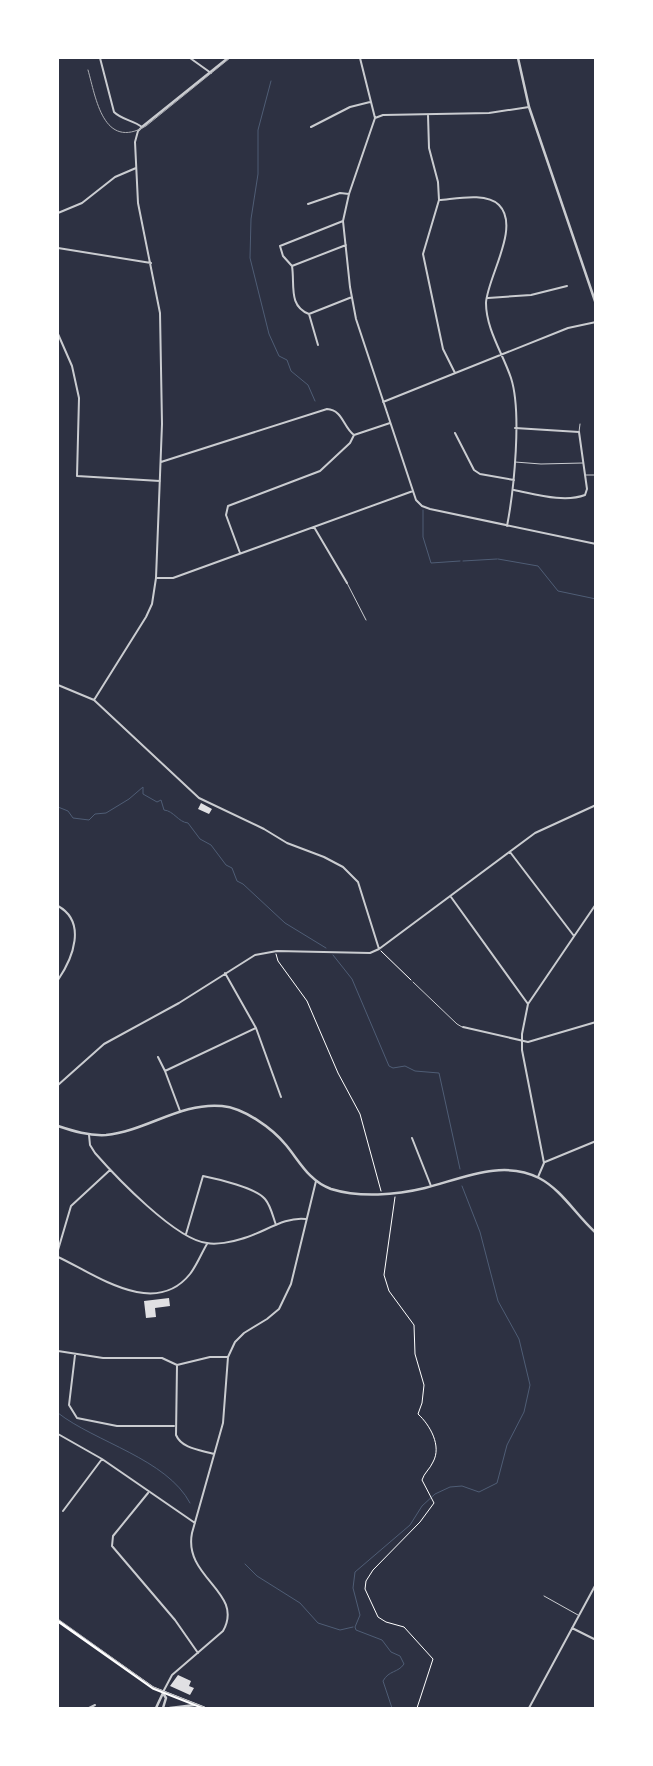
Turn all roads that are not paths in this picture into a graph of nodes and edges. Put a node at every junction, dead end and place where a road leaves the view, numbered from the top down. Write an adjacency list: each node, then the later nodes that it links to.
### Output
1 (100, 58): 11 (street)
2 (190, 58): 6 (street)
3 (228, 58): 6 (street)
4 (360, 58): 7 (street)
5 (518, 58): 8 (street)
6 (211, 73): 11 (street)
7 (370, 102): 10 (street); 12 (street)
8 (529, 107): 9 (street); 26 (street)
9 (428, 115): 10 (street); 15 (street)
10 (374, 118): 14 (street)
11 (142, 127): 13 (street)
12 (310, 127)
13 (136, 168): 17 (street); 21 (street)
14 (349, 194): 16 (street); 18 (street)
15 (439, 200): 25 (street); 32 (street)
16 (308, 204)
17 (58, 213)
18 (344, 221): 19 (street); 22 (street)
19 (346, 245): 22 (street); 24 (street)
20 (58, 248): 21 (street)
21 (151, 263): 40 (street)
22 (292, 266): 27 (street)
23 (567, 286): 25 (street)
24 (352, 297): 27 (street); 33 (street)
25 (486, 298): 31 (street)
26 (596, 304)
27 (309, 314): 30 (street)
28 (596, 322): 31 (street)
29 (58, 334): 46 (street)
30 (318, 345)
31 (502, 354): 32 (street); 36 (street)
32 (455, 373): 33 (street)
33 (384, 402): 34 (street)
34 (390, 423): 39 (street); 47 (street)
35 (580, 424): 38 (lane)
36 (515, 428): 38 (street); 41 (street)
37 (455, 432): 45 (street)
38 (579, 432): 42 (street)
39 (354, 435): 40 (street); 52 (street)
40 (161, 462): 46 (street)
41 (514, 462): 42 (lane); 45 (street)
42 (584, 463): 44 (street)
43 (596, 474): 44 (lane)
44 (586, 476): 48 (street)
45 (514, 480): 48 (street)
46 (160, 482): 53 (street)
47 (413, 490): 49 (street); 50 (street)
48 (514, 490): 50 (street)
49 (314, 526): 52 (street); 54 (street)
50 (507, 526): 51 (street)
51 (596, 544)
52 (240, 553): 53 (street)
53 (156, 578): 57 (street)
54 (347, 582): 55 (lane)
55 (366, 620)
56 (58, 686): 57 (street)
57 (94, 700): 64 (street)
58 (596, 806): 59 (street)
59 (510, 852): 60 (street); 63 (street)
60 (451, 897): 64 (street); 68 (street)
61 (596, 904): 63 (street)
62 (58, 906): 66 (street)
63 (574, 936): 68 (street)
64 (379, 949): 65 (street)
65 (225, 974): 71 (street); 75 (street)
66 (58, 980)
67 (413, 982): 70 (lane)
68 (528, 1004): 72 (street)
69 (596, 1022): 72 (street)
70 (463, 1027): 72 (street)
71 (256, 1028): 74 (street); 76 (street)
72 (522, 1041): 82 (street)
73 (158, 1056): 74 (street)
74 (165, 1071): 77 (street)
75 (58, 1085)
76 (280, 1097)
77 (180, 1112): 79 (street); 85 (street)
78 (58, 1126): 79 (street)
79 (89, 1135): 83 (street)
80 (412, 1138): 86 (street)
81 (596, 1141): 82 (street)
82 (544, 1163): 84 (street)
83 (110, 1170): 90 (street); 92 (street)
84 (538, 1177): 86 (street); 89 (street)
85 (316, 1181): 86 (street); 87 (street)
86 (431, 1186)
87 (306, 1219): 88 (street); 96 (street)
88 (276, 1225): 90 (street); 91 (street)
89 (596, 1233)
90 (186, 1234): 91 (street)
91 (207, 1244): 93 (street)
92 (58, 1250)
93 (58, 1258)
94 (58, 1351): 95 (street)
95 (75, 1356): 97 (street); 98 (street)
96 (228, 1358): 97 (street); 100 (street)
97 (177, 1365): 98 (street)
98 (174, 1426): 100 (street)
99 (58, 1434): 101 (street)
100 (214, 1454): 104 (street)
101 (102, 1459): 102 (street); 103 (street)
102 (148, 1493): 104 (street); 111 (street)
103 (63, 1511)
104 (195, 1523): 111 (street)
105 (596, 1584): 107 (street)
106 (544, 1596): 107 (lane)
107 (578, 1615): 109 (street)
108 (58, 1622): 112 (main road)
109 (572, 1628): 110 (street); 120 (street)
110 (596, 1640)
111 (198, 1652): 112 (street)
112 (163, 1693): 114 (main road); 116 (street); 117 (street)
113 (95, 1705): 115 (street)
114 (195, 1705): 118 (street); 119 (main road)
115 (89, 1708)
116 (156, 1708)
117 (163, 1708)
118 (170, 1708)
119 (204, 1708)
120 (528, 1708)

